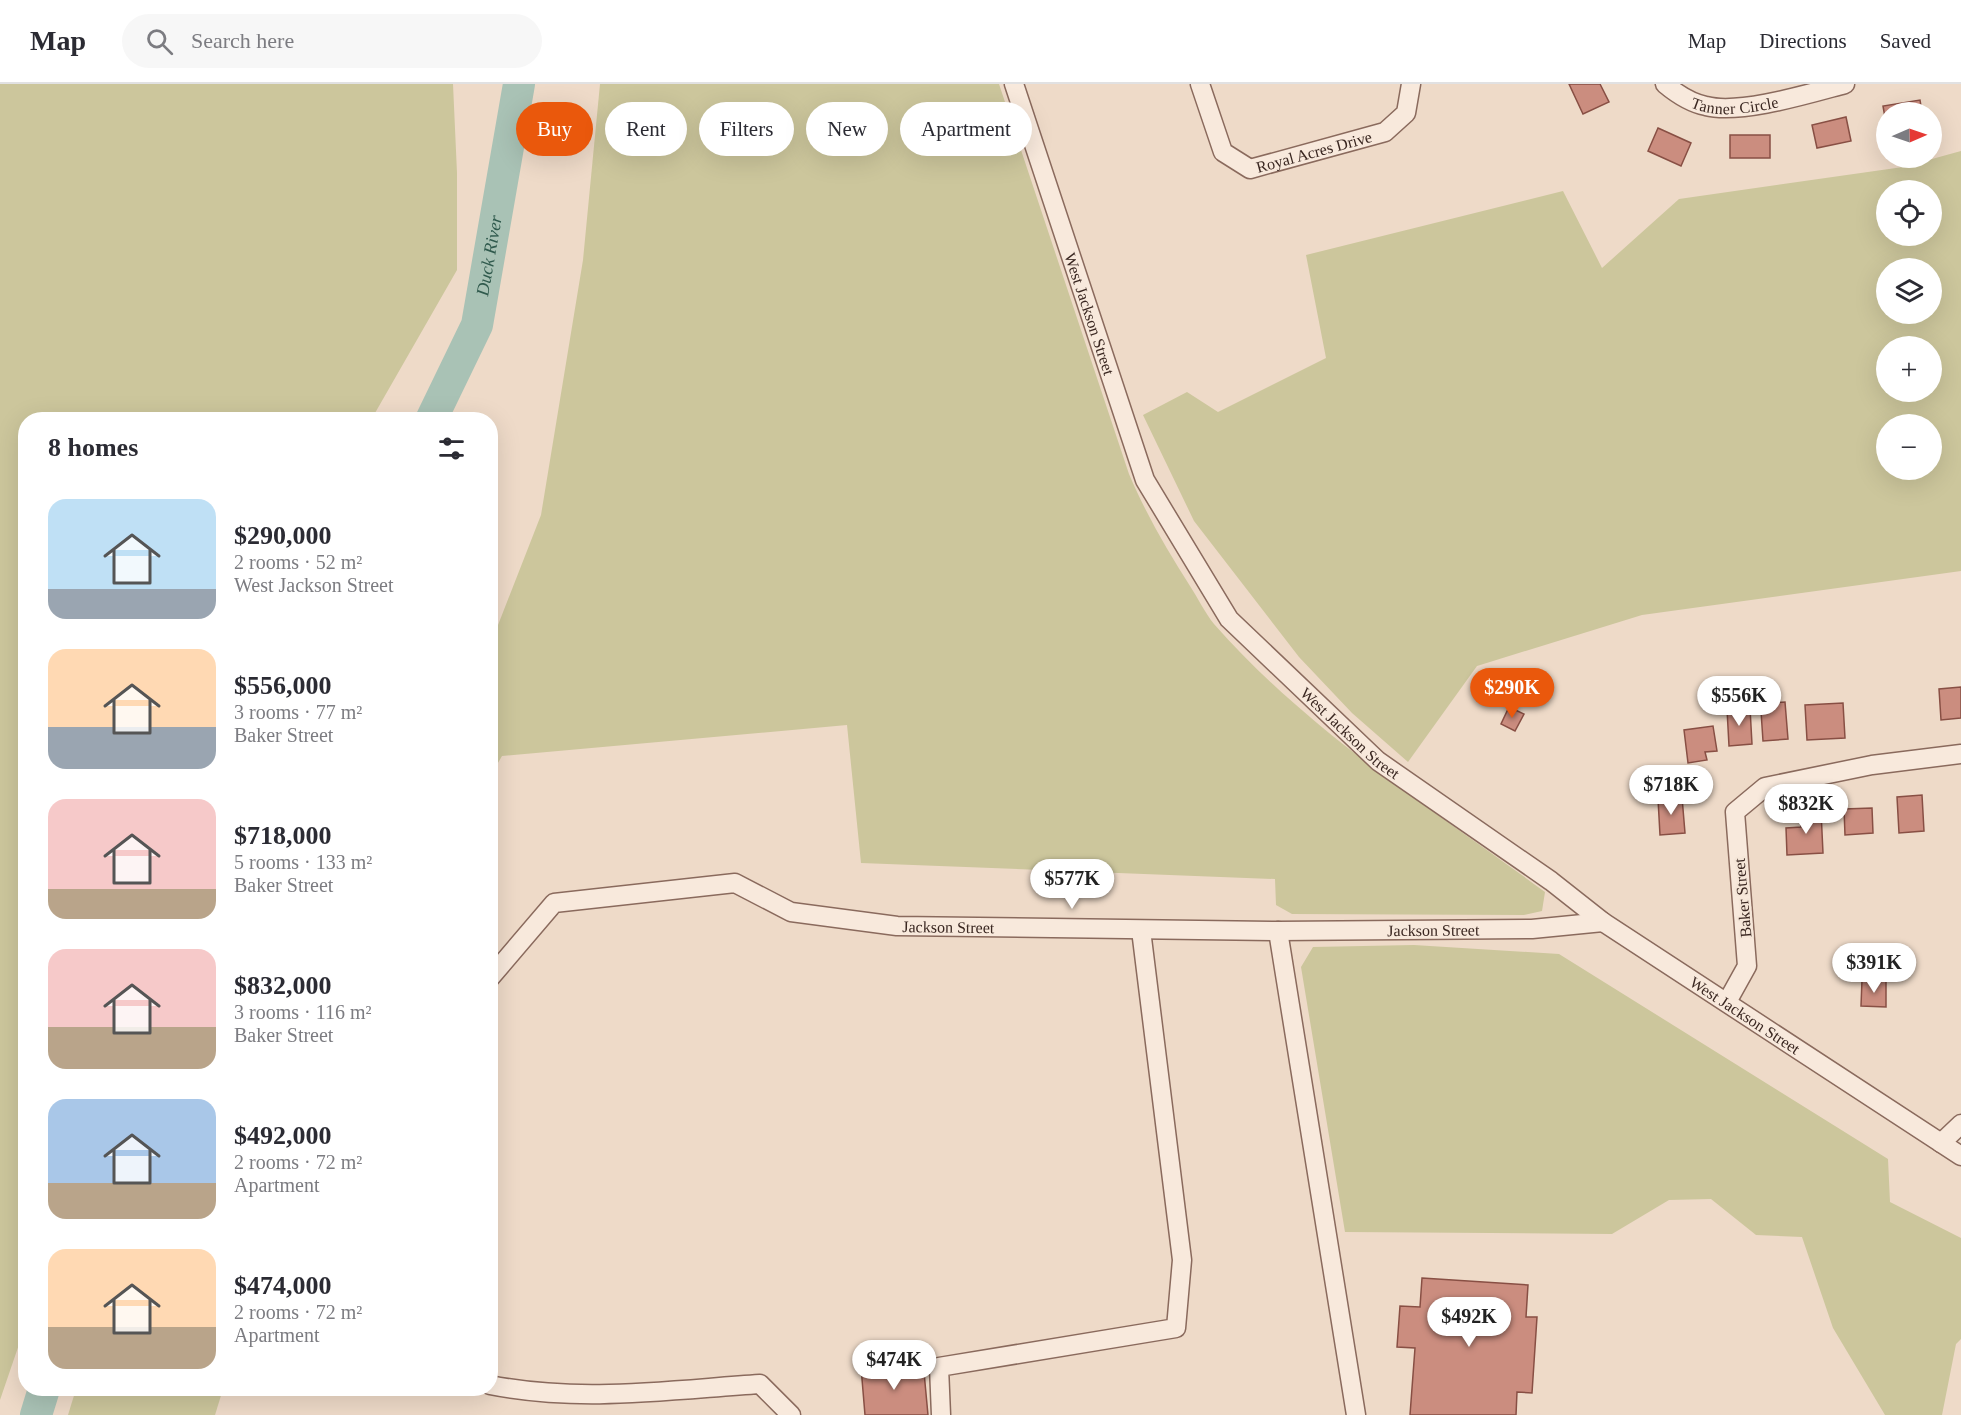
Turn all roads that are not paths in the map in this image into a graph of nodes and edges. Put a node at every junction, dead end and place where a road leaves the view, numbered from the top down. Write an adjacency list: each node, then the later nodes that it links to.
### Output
1 (1014, 84): 7 (street, West Jackson Street)
2 (1200, 84): 3 (street, Royal Acres Drive)
3 (1411, 84)
4 (1665, 84): 5 (street, Tanner Circle)
5 (1845, 84)
6 (1961, 753): 11 (street, Baker Street)
7 (1603, 922): 9 (street, Jackson Street); 11 (street, West Jackson Street)
8 (1141, 930): 9 (street, Jackson Street); 10 (street, Jackson Street); 17 (street)
9 (1278, 932): 18 (street)
10 (498, 969)
11 (1727, 1002): 13 (street, West Jackson Street)
12 (1961, 1124): 13 (street)
13 (1941, 1143): 14 (street, West Jackson Street)
14 (1961, 1156)
15 (498, 1387): 16 (street)
16 (791, 1415)
17 (941, 1415)
18 (1356, 1415)

